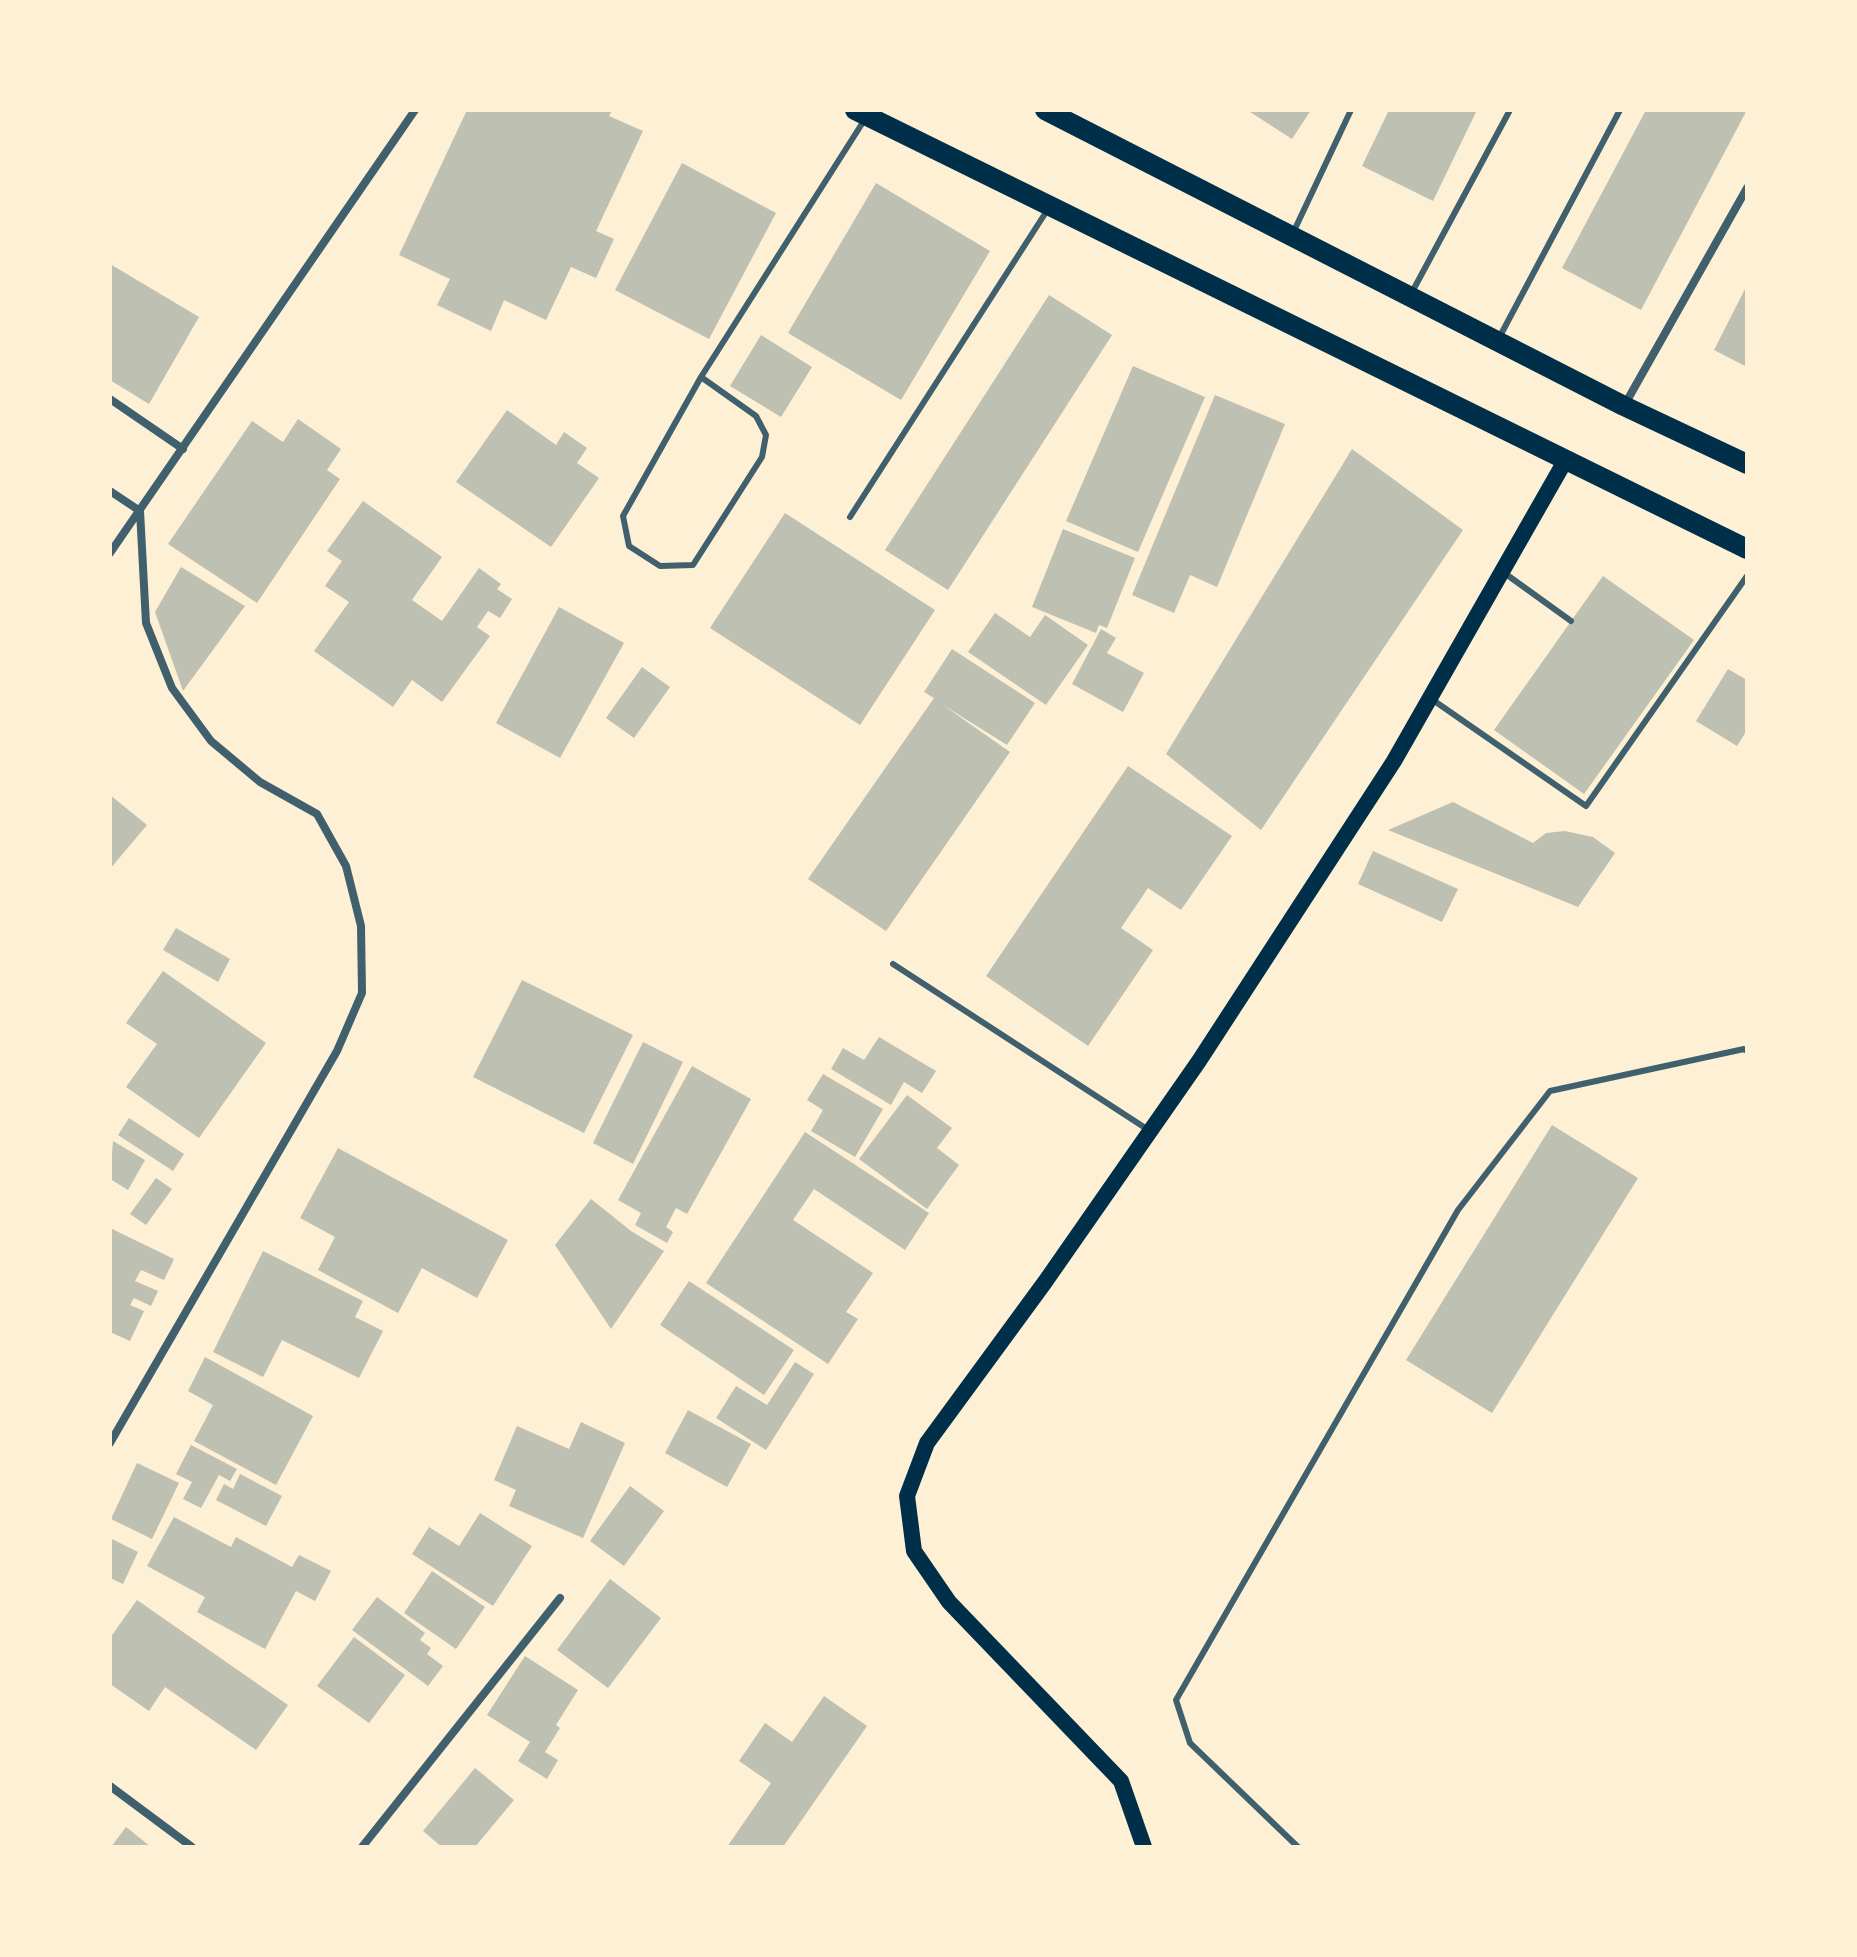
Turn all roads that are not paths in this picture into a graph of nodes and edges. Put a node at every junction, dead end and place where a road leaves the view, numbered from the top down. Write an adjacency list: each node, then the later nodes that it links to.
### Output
1 (415, 110): 15 (street)
2 (1045, 110): 9 (main road)
3 (1351, 110): 9 (lane)
4 (1510, 110): 10 (lane)
5 (1620, 110): 11 (lane)
6 (861, 113): 8 (main road); 12 (lane)
7 (1747, 188): 14 (street)
8 (1050, 206): 16 (main road); 20 (lane)
9 (1292, 236): 10 (main road)
10 (1410, 296): 11 (main road)
11 (1497, 342): 14 (main road)
12 (701, 377): 12 (lane)
13 (110, 399): 15 (street)
14 (1624, 406): 17 (main road)
15 (183, 449): 19 (street)
16 (1565, 461): 21 (main road); 23 (main road)
17 (1747, 464)
18 (110, 491): 19 (street)
19 (140, 511): 22 (street); 30 (street)
20 (850, 517)
21 (1747, 549)
22 (110, 553)
23 (1503, 572): 25 (lane); 26 (main road)
24 (1747, 576): 26 (lane)
25 (1571, 621)
26 (1430, 698): 29 (main road)
27 (893, 964): 29 (lane)
28 (1747, 1051): 36 (lane)
29 (1150, 1131): 35 (main road)
30 (110, 1443)
31 (560, 1598): 34 (street)
32 (110, 1786): 33 (street)
33 (192, 1847)
34 (362, 1847)
35 (1144, 1847)
36 (1298, 1847)

